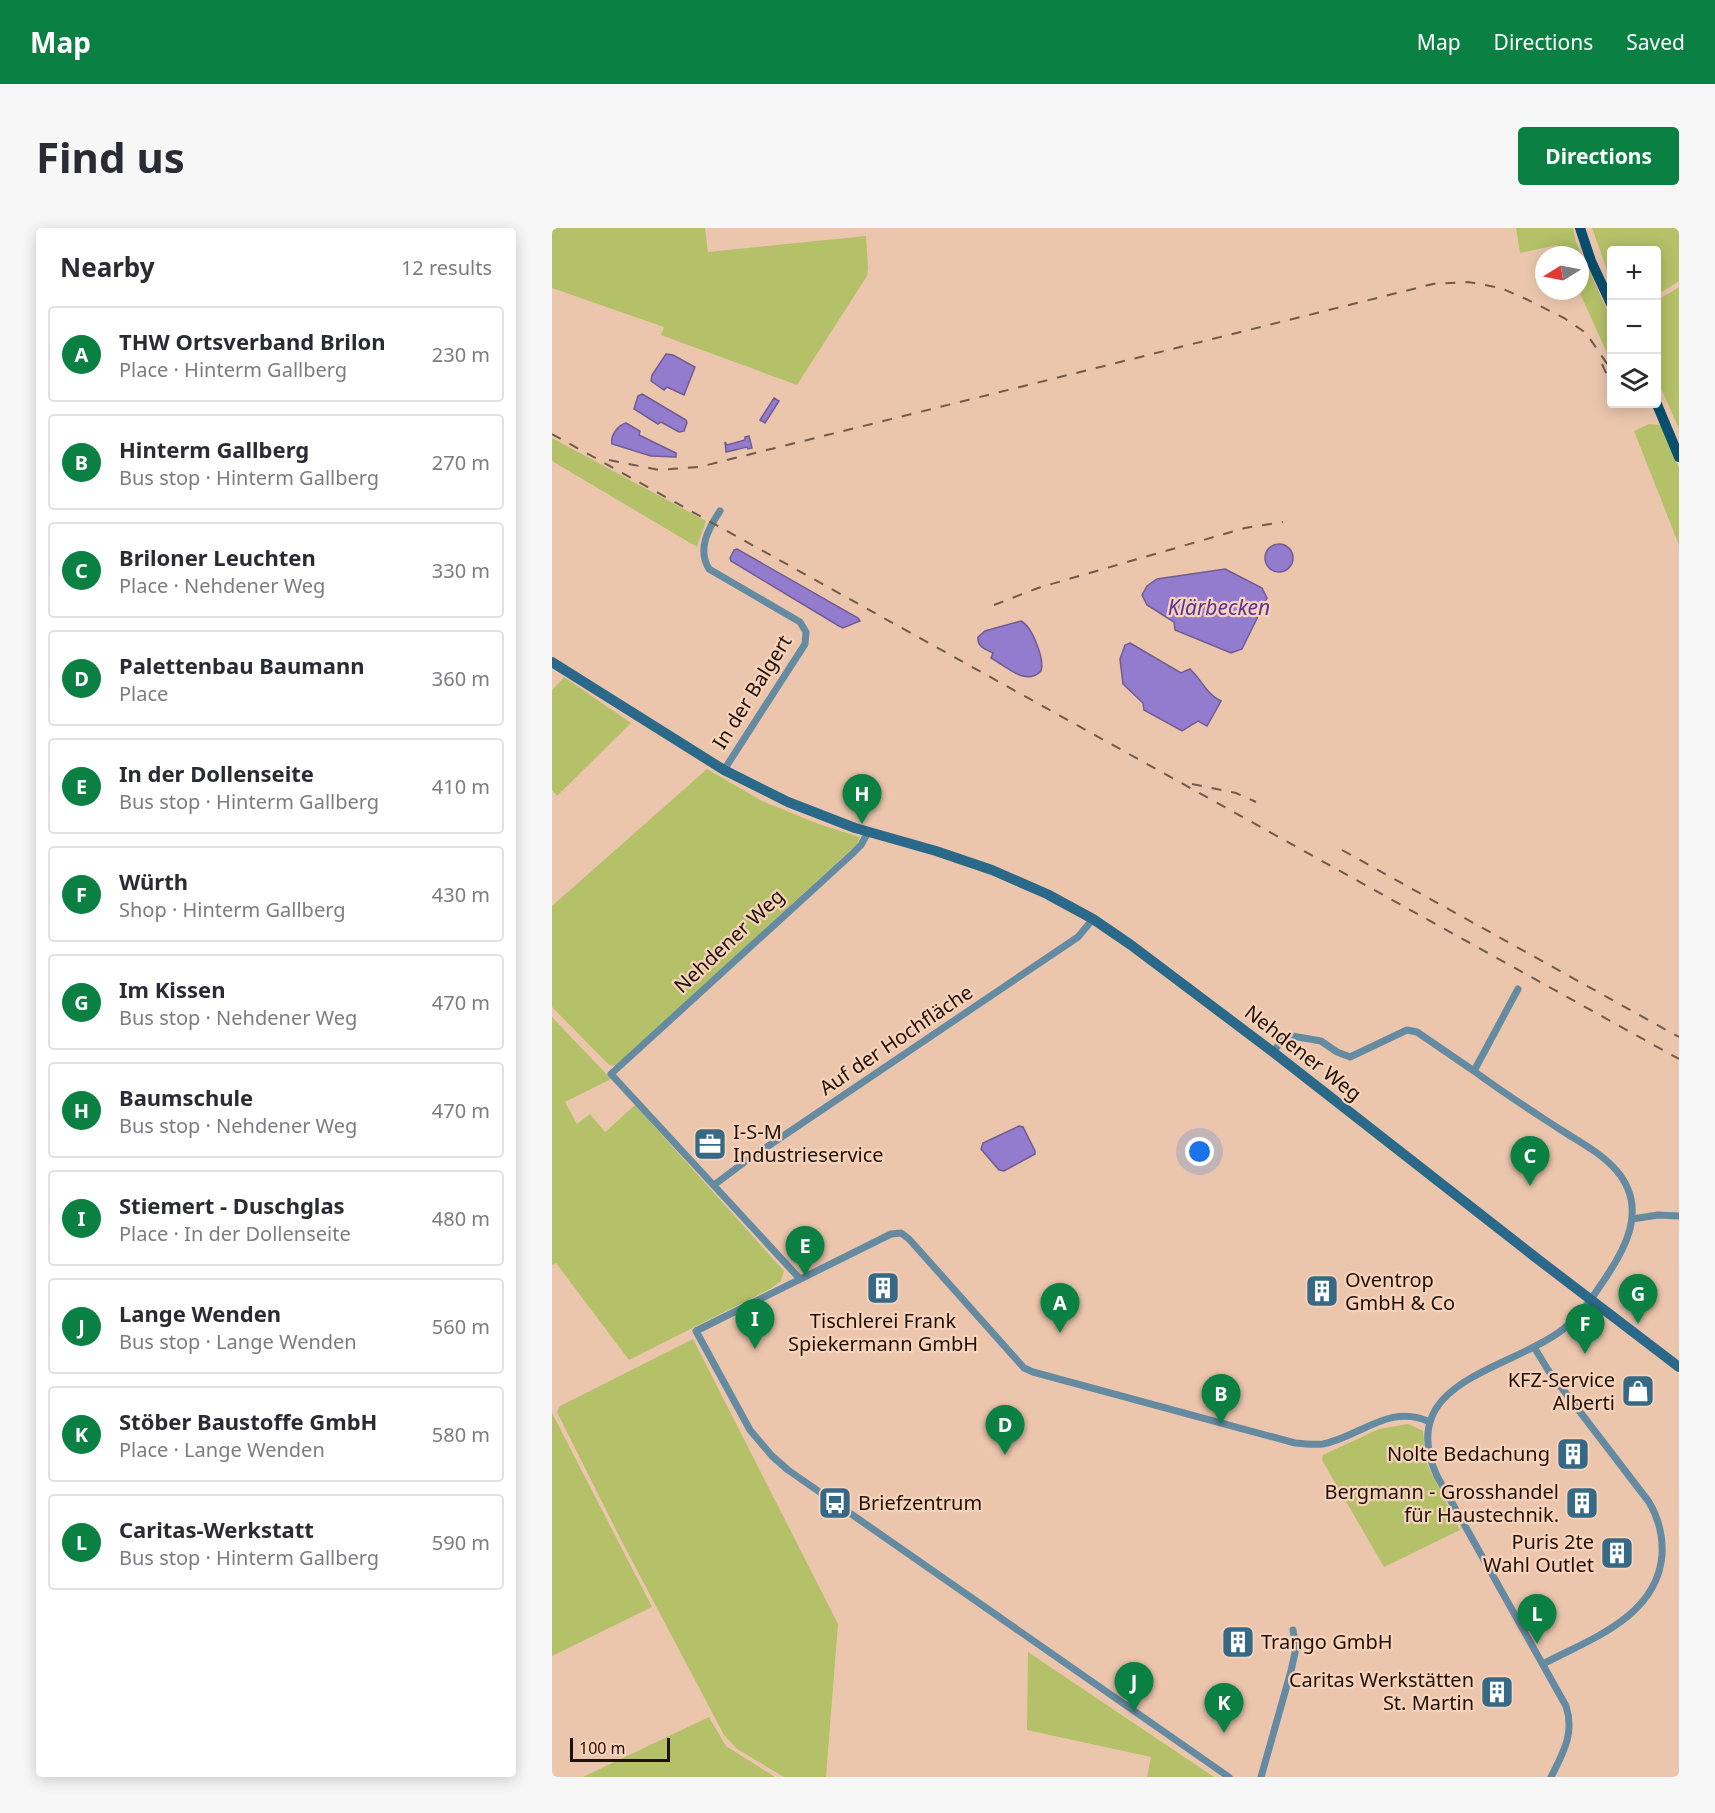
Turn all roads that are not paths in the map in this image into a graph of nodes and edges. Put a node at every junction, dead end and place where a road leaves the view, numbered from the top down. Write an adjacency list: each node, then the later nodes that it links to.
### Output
1 (1580, 228): 2 (main road)
2 (1608, 300)
3 (1659, 408): 4 (main road)
4 (1679, 457)
5 (720, 511): 7 (street, In der Balgert)
6 (552, 662): 7 (street, Nehdener Weg)
7 (723, 770): 8 (street, Nehdener Weg)
8 (868, 832): 9 (street, Nehdener Weg); 13 (street, Nehdener Weg)
9 (1093, 919): 11 (street, Nehdener Weg); 13 (street, Auf der Hochfläche)
10 (1518, 989): 12 (street)
11 (1273, 1052): 12 (street); 17 (street, Nehdener Weg)
12 (1474, 1071): 15 (street)
13 (714, 1185): 16 (street)
14 (1679, 1216): 15 (street)
15 (1632, 1219): 17 (street)
16 (800, 1279): 20 (street); 23 (street)
17 (1591, 1299): 18 (street); 19 (street, Nehdener Weg)
18 (1534, 1347): 20 (street); 22 (street)
19 (1679, 1367)
20 (1430, 1422): 22 (street)
21 (1293, 1630): 24 (street)
22 (1543, 1664): 25 (street)
23 (1229, 1777)
24 (1261, 1777)
25 (1551, 1777)

